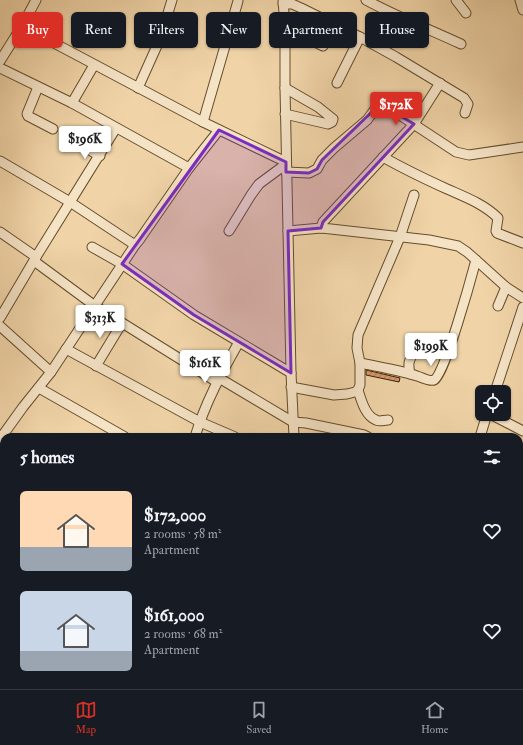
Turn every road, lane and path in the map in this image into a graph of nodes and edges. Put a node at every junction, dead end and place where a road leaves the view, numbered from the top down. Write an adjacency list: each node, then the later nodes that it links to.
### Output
1 (36, 0): 10 (street)
2 (172, 0): 24 (street)
3 (366, 0): 15 (street)
4 (456, 0): 12 (street)
5 (520, 0): 9 (street)
6 (238, 1): 29 (street)
7 (283, 2): 8 (street); 11 (street)
8 (303, 4): 13 (street)
9 (523, 10)
10 (30, 12)
11 (283, 12)
12 (466, 13)
13 (360, 36): 21 (street); 22 (street)
14 (12, 42): 18 (street)
15 (461, 44)
16 (63, 48): 19 (street)
17 (284, 48): 25 (street)
18 (0, 61)
19 (94, 65): 24 (street); 26 (street)
20 (0, 68): 23 (street)
21 (337, 83)
22 (440, 83): 27 (street); 30 (street)
23 (38, 87): 26 (street); 32 (street)
24 (138, 88): 29 (street)
25 (285, 88): 28 (street); 28 (street)
26 (72, 103): 31 (street)
27 (465, 113)
28 (285, 114): 39 (street)
29 (203, 122): 33 (street)
30 (414, 124): 35 (street); 37 (street); 39 (street)
31 (116, 128): 36 (street); 40 (street)
32 (53, 129)
33 (220, 130): 39 (street); 40 (street)
34 (66, 136): 36 (street)
35 (523, 147)
36 (100, 156): 42 (street)
37 (383, 157): 43 (street); 48 (street)
38 (0, 160): 42 (street)
39 (286, 166): 44 (street); 45 (street)
40 (189, 168): 49 (street)
41 (414, 195): 47 (street)
42 (70, 202): 49 (street); 51 (street)
43 (321, 228): 45 (street); 47 (street)
44 (229, 231)
45 (288, 231): 69 (street)
46 (0, 232): 51 (street)
47 (400, 237): 52 (street); 66 (street)
48 (523, 243)
49 (135, 245): 53 (street)
50 (92, 247): 53 (street)
51 (35, 259): 56 (street); 58 (street)
52 (476, 260): 54 (street); 65 (street)
53 (122, 264): 56 (street); 63 (street)
54 (506, 287): 55 (street); 57 (street)
55 (523, 298)
56 (95, 306): 61 (street); 64 (street)
57 (498, 306)
58 (3, 307): 60 (street)
59 (523, 307): 72 (street)
60 (0, 318)
61 (122, 323): 67 (street); 71 (street)
62 (0, 326): 68 (street)
63 (239, 342): 69 (street); 71 (street)
64 (66, 349): 67 (street); 68 (street)
65 (448, 352): 70 (street); 70 (street)
66 (360, 363): 70 (street); 75 (street)
67 (96, 366): 79 (street)
68 (51, 372): 74 (street)
69 (291, 373): 73 (street)
70 (410, 374)
71 (218, 380): 79 (street); 80 (street)
72 (497, 385)
73 (292, 387): 75 (street); 80 (street)
74 (39, 388): 82 (street); 83 (street)
75 (358, 390): 76 (street)
76 (388, 420)
77 (486, 421): 88 (street)
78 (503, 421): 81 (street)
79 (200, 422): 84 (street); 85 (street)
80 (293, 422): 86 (street); 87 (street)
81 (523, 431)
82 (4, 433)
83 (118, 433)
84 (196, 433)
85 (226, 433)
86 (294, 433)
87 (354, 433)
88 (482, 433)

